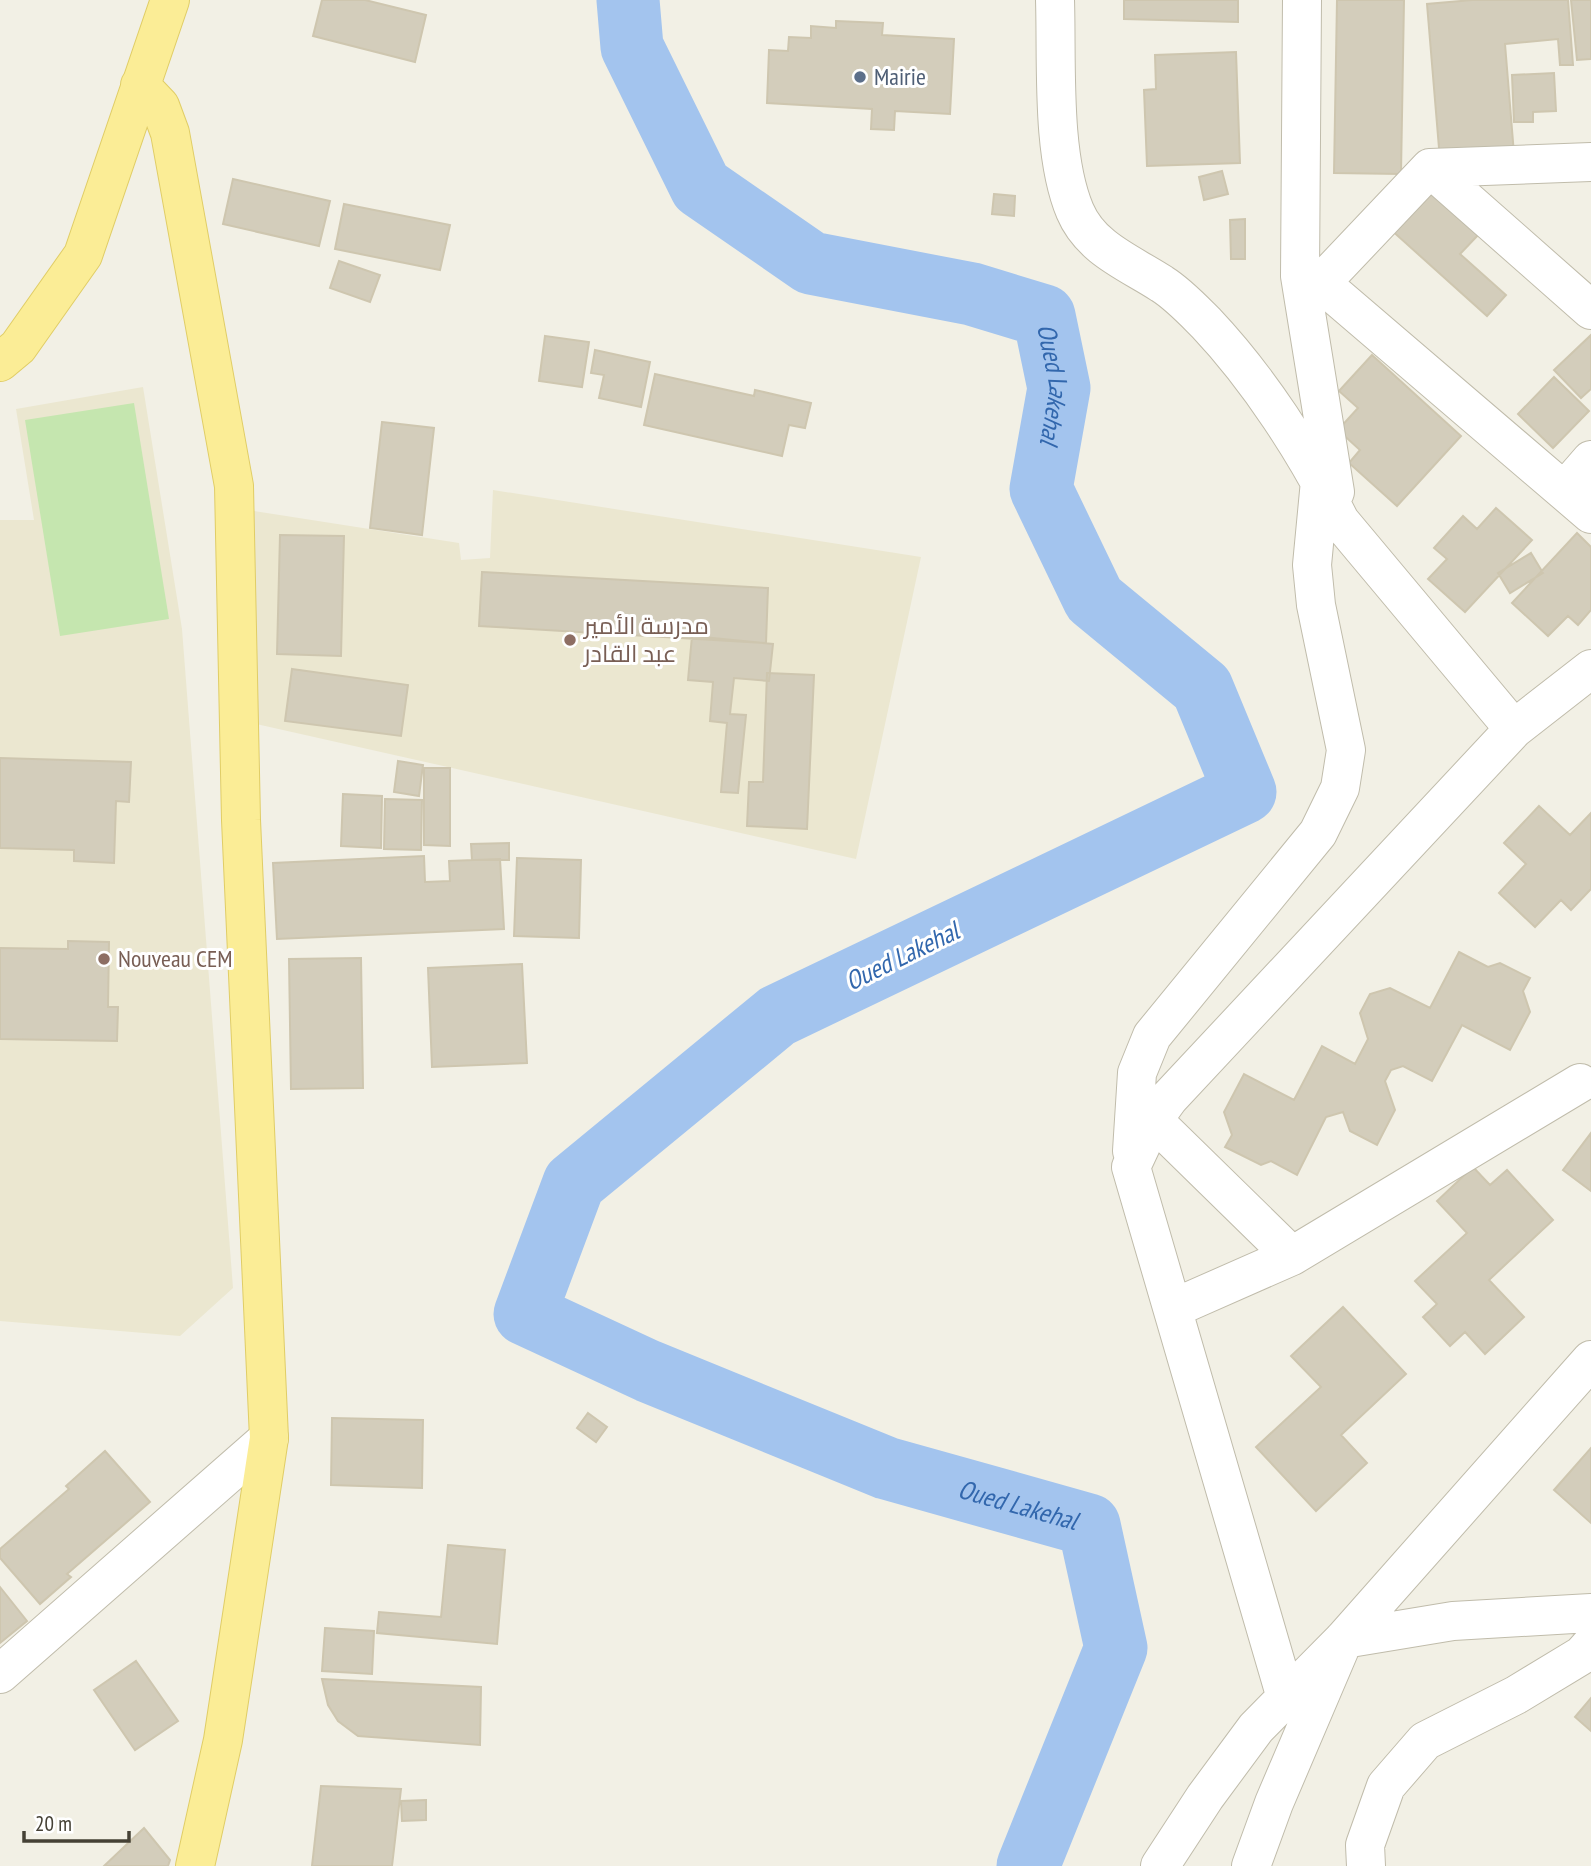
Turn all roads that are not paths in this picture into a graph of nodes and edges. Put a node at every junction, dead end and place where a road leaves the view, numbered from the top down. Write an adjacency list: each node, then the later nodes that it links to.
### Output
1 (170, 0): 4 (main road)
2 (1055, 0): 11 (street)
3 (1302, 0): 7 (street)
4 (140, 85): 9 (main road); 22 (main road)
5 (1591, 162): 6 (street)
6 (1430, 168): 7 (street); 8 (street)
7 (1310, 280): 12 (street); 13 (street)
8 (1591, 310)
9 (0, 362)
10 (1591, 460): 12 (street)
11 (1321, 481): 13 (street); 18 (street)
12 (1578, 502)
13 (1340, 520): 15 (street)
14 (1591, 668): 15 (street)
15 (1514, 729): 17 (street)
16 (1580, 1083): 19 (street)
17 (1153, 1120): 18 (street); 19 (street)
18 (1131, 1167): 20 (street)
19 (1292, 1256): 20 (street)
20 (1174, 1308): 27 (street)
21 (1591, 1360): 24 (street)
22 (269, 1438): 26 (street); 28 (main road)
23 (1591, 1613): 24 (street)
24 (1344, 1639): 27 (street); 30 (street)
25 (1591, 1645): 31 (street)
26 (0, 1674)
27 (1286, 1698): 29 (street)
28 (195, 1866)
29 (1160, 1866)
30 (1251, 1866)
31 (1366, 1866)

